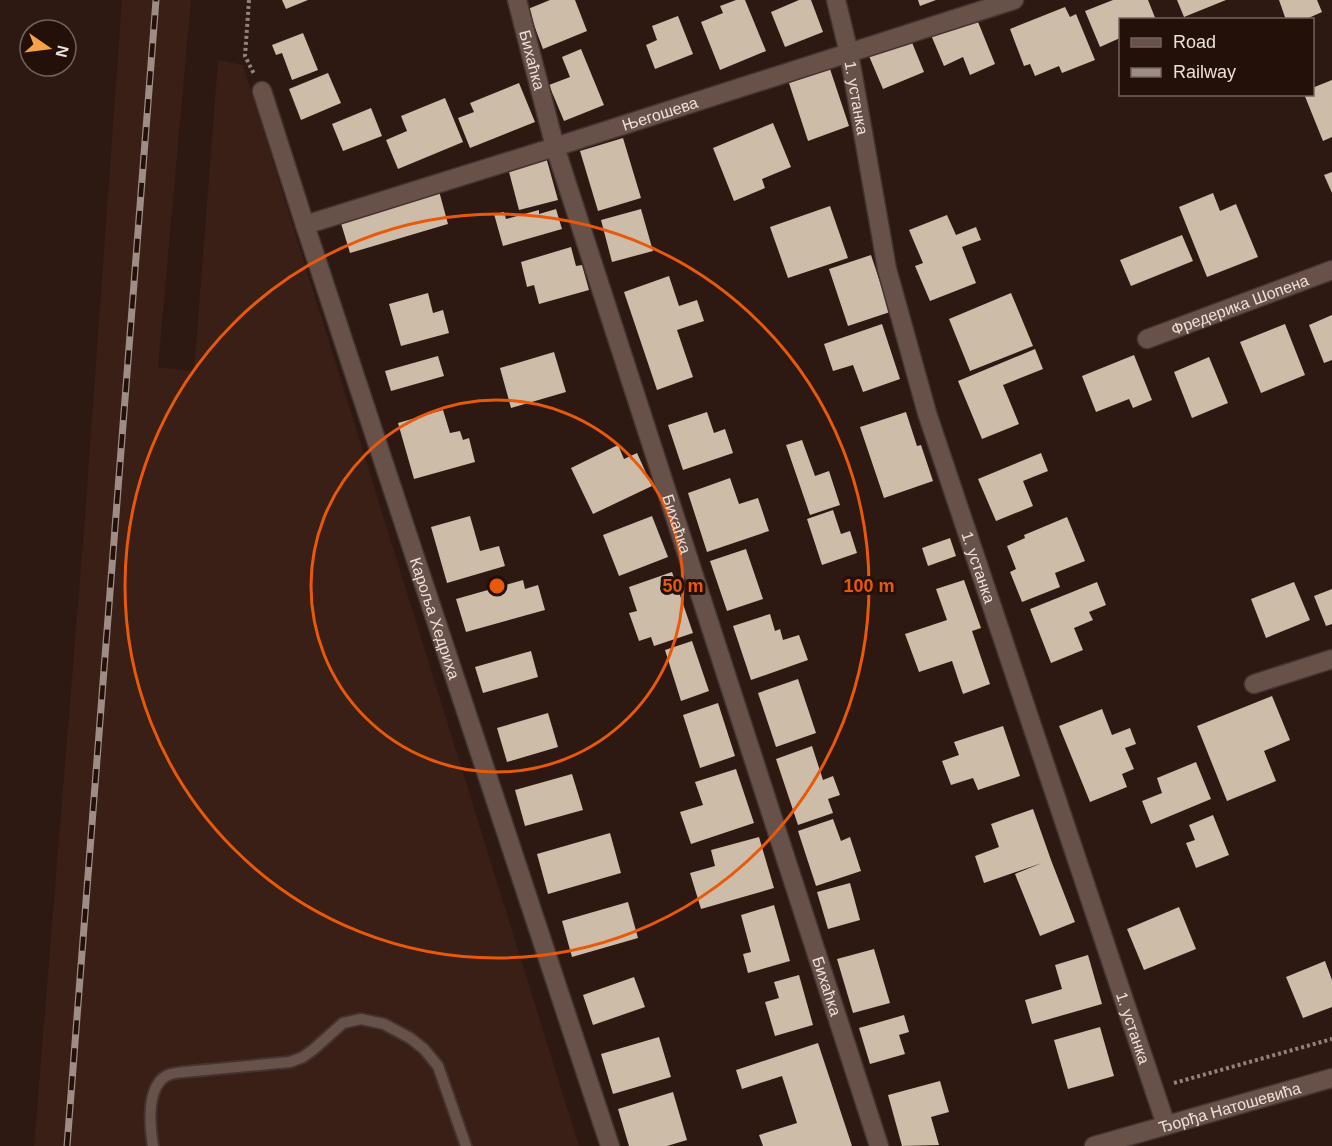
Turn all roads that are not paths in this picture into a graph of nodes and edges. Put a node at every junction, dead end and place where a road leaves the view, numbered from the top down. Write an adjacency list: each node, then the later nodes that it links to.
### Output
1 (517, 0): 6 (street, Бихаћка)
2 (836, 0): 4 (street, 1. устанка)
3 (1014, 0): 4 (street, Његошева)
4 (849, 53): 6 (street, Његошева); 13 (street, 1. устанка)
5 (262, 91): 7 (street, Кароља Хедриха)
6 (555, 147): 7 (street, Његошева); 17 (street, Бихаћка)
7 (304, 225): 16 (street, Кароља Хедриха)
8 (1332, 270): 9 (street, Фредерика Шопена)
9 (1148, 339)
10 (1332, 659): 11 (street)
11 (1254, 684)
12 (1332, 1078): 13 (street, Ђорђа Натошевића)
13 (1166, 1125): 18 (street, Ђорђа Натошевића)
14 (153, 1146): 15 (lane)
15 (466, 1146)
16 (610, 1146)
17 (879, 1146)
18 (1094, 1146)

